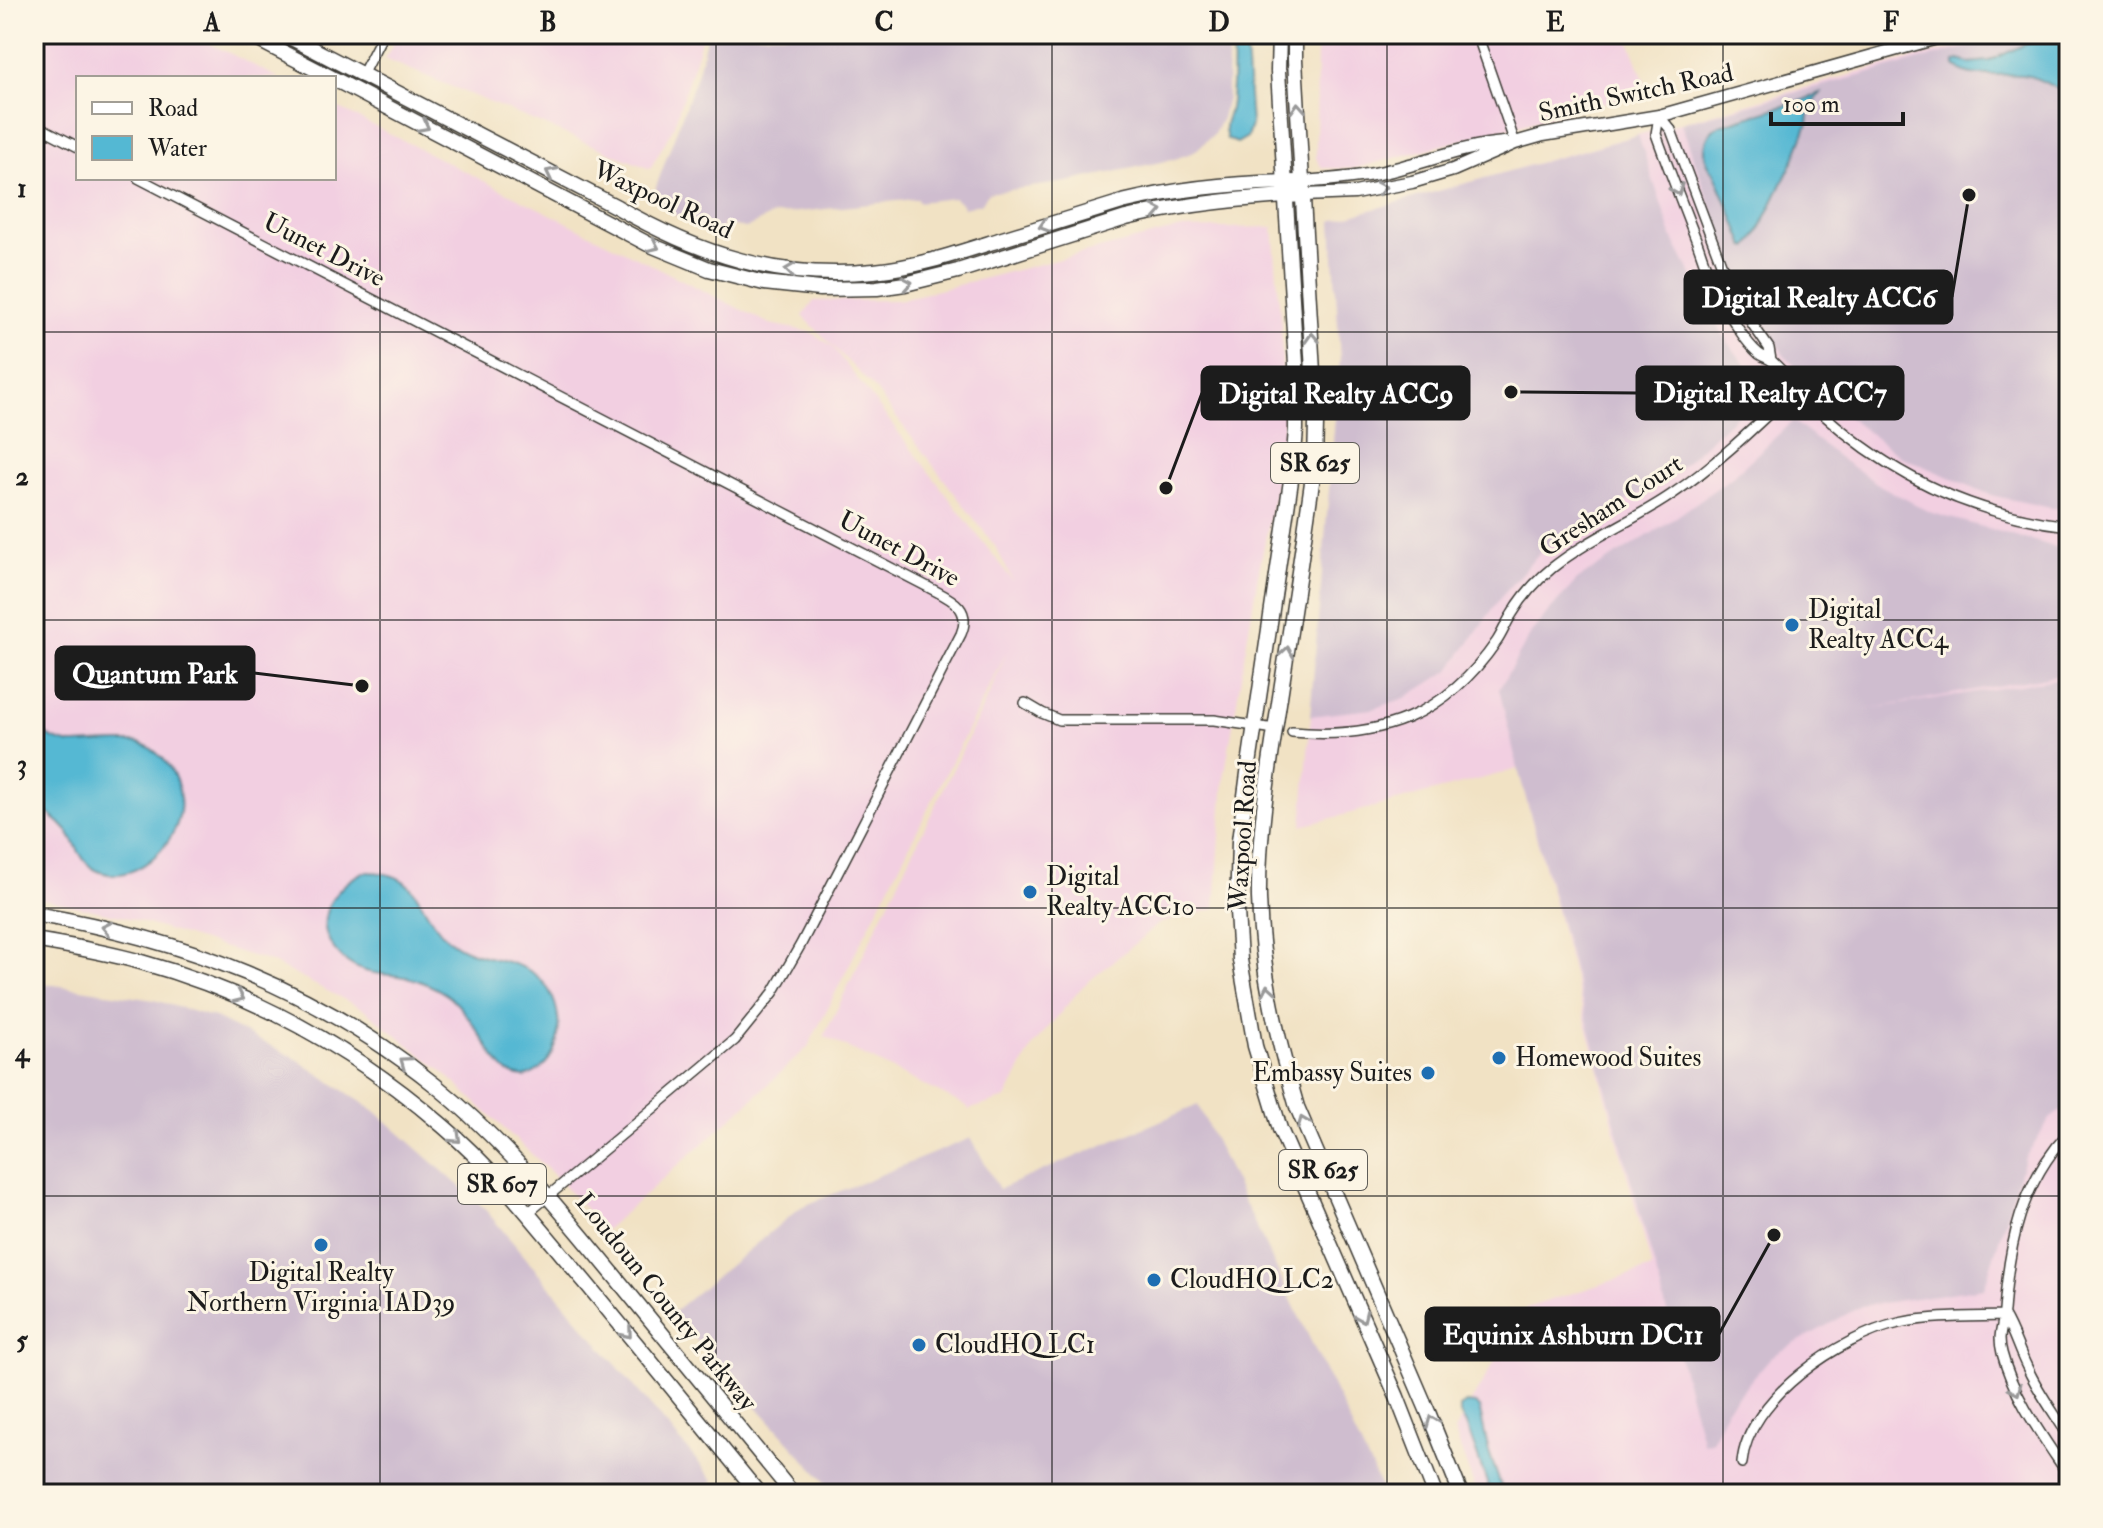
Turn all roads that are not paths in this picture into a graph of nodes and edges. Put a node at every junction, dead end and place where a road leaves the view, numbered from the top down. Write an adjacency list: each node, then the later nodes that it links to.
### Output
1 (247, 34): 9 (main road, Waxpool Road)
2 (284, 34): 8 (main road, Waxpool Road)
3 (383, 34): 8 (street)
4 (1279, 34): 17 (main road, SR 625)
5 (1295, 34): 18 (main road, SR 625, one-way to 5)
6 (1477, 34): 14 (street)
7 (1951, 34): 12 (street, Smith Switch Road)
8 (363, 75): 11 (street); 17 (main road, Waxpool Road, one-way to 8)
9 (329, 76)
10 (336, 80): 11 (main road, Waxpool Road)
11 (355, 90): 17 (main road, Waxpool Road, one-way to 17)
12 (1659, 116): 14 (street, Smith Switch Road); 19 (street); 19 (street, one-way to 19)
13 (34, 124): 15 (street)
14 (1515, 143): 18 (street, Smith Switch Road)
15 (76, 146)
16 (142, 180): 29 (street, Uunet Drive)
17 (1285, 189): 18 (main road, Waxpool Road); 23 (main road, Waxpool Road / SR 625)
18 (1303, 189): 24 (main road, Waxpool Road / SR 625, one-way to 18)
19 (1771, 360): 20 (street)
20 (1796, 388): 21 (street); 25 (street, Gresham Court)
21 (2069, 526)
22 (1025, 703): 23 (street)
23 (1255, 725): 24 (street); 37 (main road, Waxpool Road / SR 625, one-way to 37)
24 (1275, 729): 38 (main road, Waxpool Road / SR 625, one-way to 24)
25 (1292, 732)
26 (34, 914): 29 (main road, Loudoun County Parkway / SR 607, one-way to 26)
27 (34, 940): 30 (main road, Loudoun County Parkway / SR 607, one-way to 30)
28 (2069, 1132): 31 (street)
29 (548, 1196): 30 (street, Uunet Drive); 36 (main road, Loudoun County Parkway / SR 607)
30 (528, 1213): 35 (main road, Loudoun County Parkway / SR 607, one-way to 35)
31 (2004, 1316): 32 (street); 33 (street); 34 (street, one-way to 34)
32 (2069, 1437)
33 (1742, 1463)
34 (2069, 1476)
35 (759, 1494)
36 (793, 1494)
37 (1435, 1494)
38 (1461, 1494)

